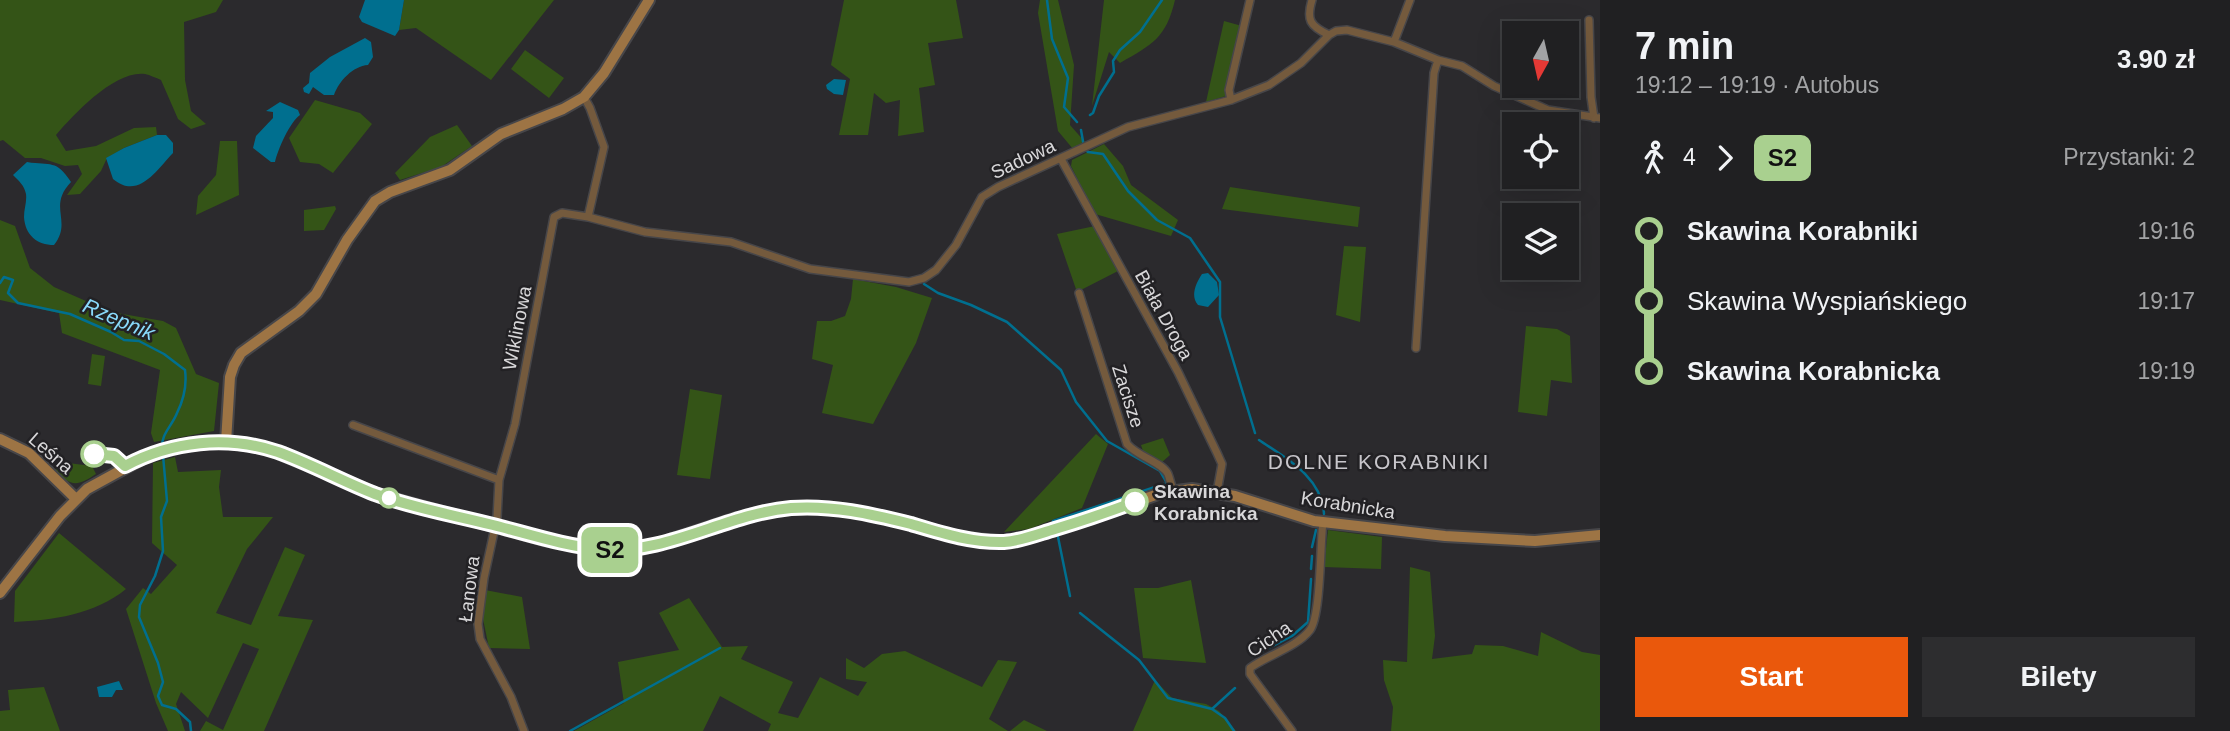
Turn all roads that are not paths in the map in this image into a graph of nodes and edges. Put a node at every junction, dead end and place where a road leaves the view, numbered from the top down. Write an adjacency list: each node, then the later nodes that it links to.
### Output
1 (649, 0): 9 (street)
2 (1250, 0): 10 (street)
3 (1312, 0): 6 (street)
4 (1410, 0): 7 (street)
5 (1589, 20): 11 (street)
6 (1329, 35): 7 (street); 10 (street, Sadowa)
7 (1394, 42): 8 (street)
8 (1438, 60): 11 (street); 15 (street)
9 (583, 97): 13 (street); 18 (street)
10 (1231, 100): 12 (street, Sadowa)
11 (1597, 118)
12 (1061, 159): 13 (street, Sadowa); 21 (street, Biała Droga)
13 (588, 217): 19 (street, Wiklinowa)
14 (1079, 293): 20 (street, Zacisze)
15 (1416, 348)
16 (353, 425): 19 (street)
17 (0, 439): 22 (street, Leśna)
18 (226, 442): 22 (street, Korabnicka); 24 (street, Korabnicka)
19 (499, 480): 24 (street, Wiklinowa)
20 (1173, 490): 21 (street, Korabnicka); 24 (street, Korabnicka)
21 (1217, 492): 23 (street, Korabnicka)
22 (76, 499): 26 (street, Korabnicka)
23 (1323, 522): 25 (street, Korabnicka); 28 (street, Cicha)
24 (495, 526): 27 (street, Łanowa)
25 (1600, 535)
26 (0, 593)
27 (524, 731)
28 (1292, 731)

